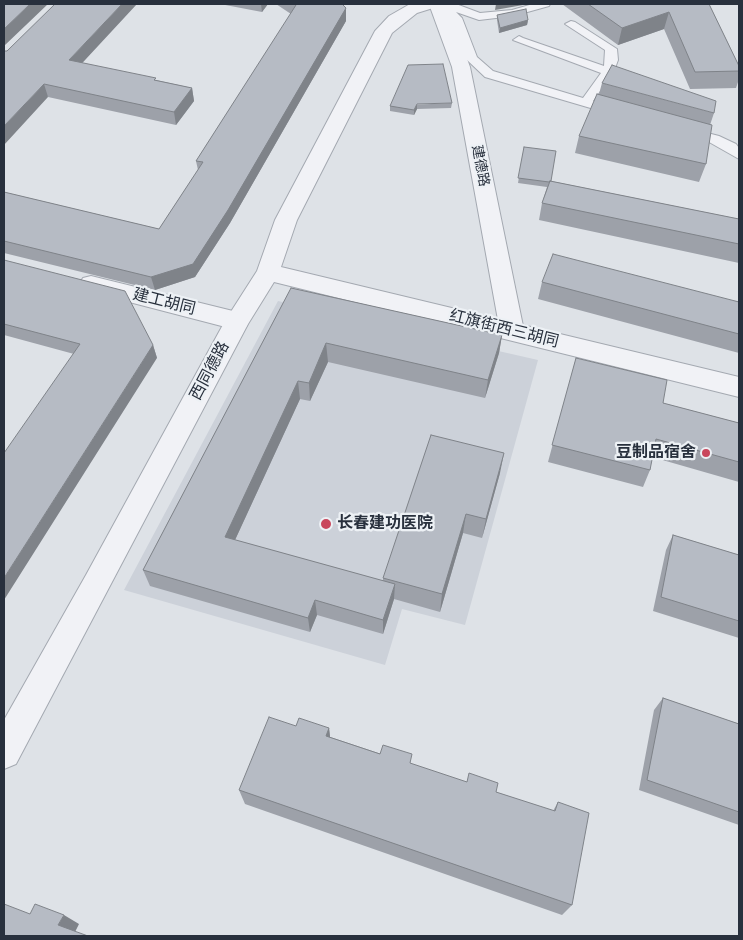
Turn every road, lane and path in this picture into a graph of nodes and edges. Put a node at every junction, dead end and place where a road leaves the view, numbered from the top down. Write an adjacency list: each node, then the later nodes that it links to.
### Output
1 (426, 4): 12 (street, 西同德路)
2 (440, 4): 8 (lane); 15 (street, 建德路)
3 (446, 4): 4 (lane)
4 (540, 4)
5 (571, 24): 7 (lane)
6 (519, 40): 7 (lane)
7 (608, 71): 8 (lane)
8 (585, 103): 9 (lane)
9 (631, 116)
10 (677, 129): 11 (lane)
11 (739, 154)
12 (268, 272): 14 (street, 西同德路); 15 (street, 红旗街西三胡同)
13 (69, 278): 14 (street, 建工胡同)
14 (237, 321): 17 (street, 西同德路)
15 (512, 331): 16 (street, 红旗街西三胡同)
16 (739, 387)
17 (4, 752)

